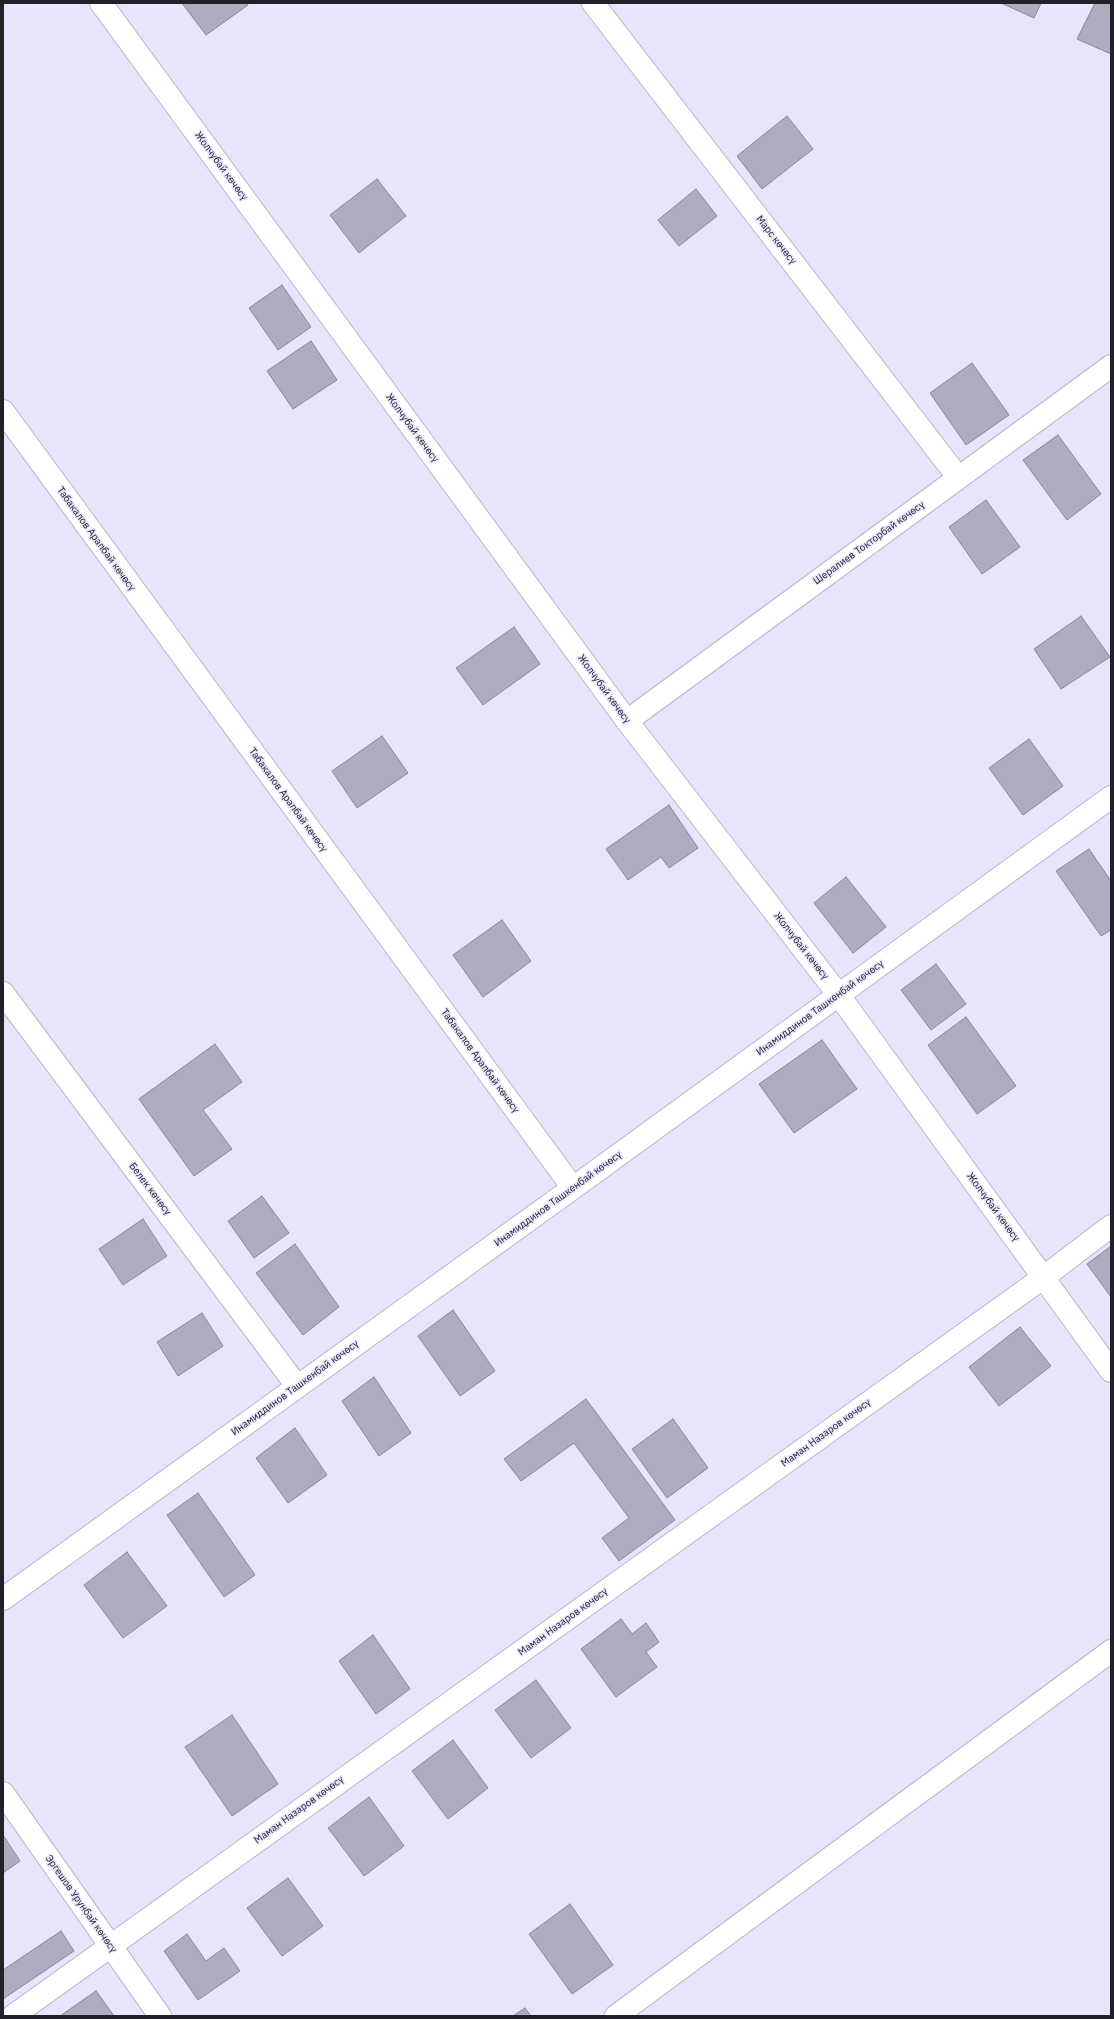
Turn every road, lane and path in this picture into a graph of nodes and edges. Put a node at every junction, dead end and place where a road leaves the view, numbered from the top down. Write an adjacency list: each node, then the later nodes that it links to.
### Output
1 (101, 3): 6 (street, Жолчубай көчөсү)
2 (593, 3): 5 (street, Марс көчөсү)
3 (1111, 366): 5 (street, Шералиев Токторбай көчөсү)
4 (3, 411): 10 (street, Табакалов Арапбай көчөсү)
5 (958, 477): 6 (street, Шералиев Токторбай көчөсү)
6 (627, 721): 9 (street, Жолчубай көчөсү)
7 (1111, 797): 9 (street, Инамиддинов Ташкенбай көчөсү)
8 (3, 993): 14 (street, Белек көчөсү)
9 (838, 994): 10 (street, Инамиддинов Ташкенбай көчөсү); 12 (street, Жолчубай көчөсү)
10 (573, 1188): 14 (street, Инамиддинов Ташкенбай көчөсү)
11 (1111, 1226): 12 (street, Маман Назаров көчөсү)
12 (1044, 1277): 13 (street, Жолчубай көчөсү); 18 (street, Маман Назаров көчөсү)
13 (1111, 1371)
14 (297, 1386): 15 (street, Инамиддинов Ташкенбай көчөсү)
15 (3, 1598)
16 (1111, 1651): 21 (street)
17 (3, 1792): 18 (street, Эргешов Урунбай көчөсү)
18 (110, 1946): 19 (street, Маман Назаров көчөсү); 20 (street, Эргешов Урунбай көчөсү)
19 (13, 2016)
20 (160, 2016)
21 (616, 2016)

